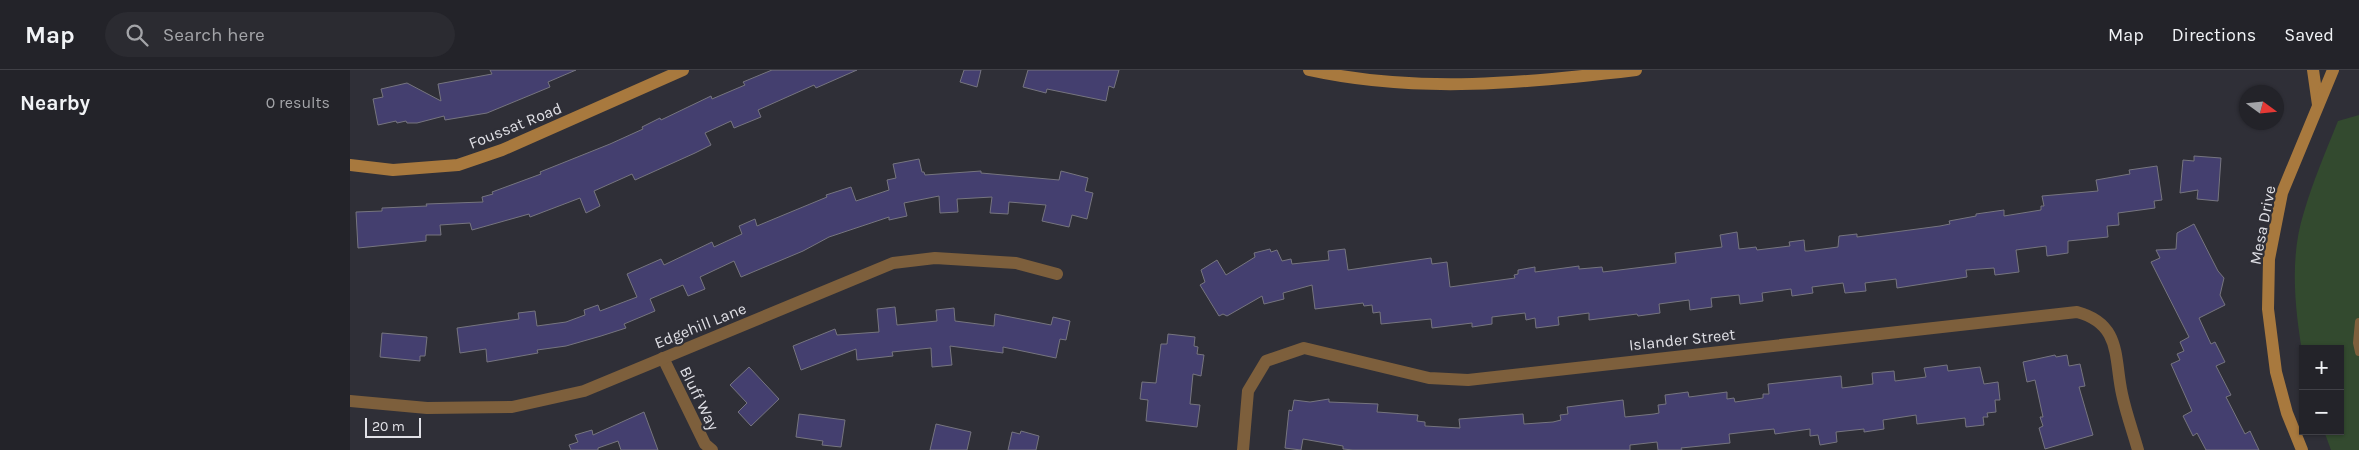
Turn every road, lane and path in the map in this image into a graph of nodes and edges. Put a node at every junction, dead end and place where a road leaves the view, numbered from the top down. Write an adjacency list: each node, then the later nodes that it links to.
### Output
1 (683, 70): 7 (main road, Foussat Road)
2 (1309, 70): 3 (main road)
3 (1636, 70)
4 (2313, 70): 6 (main road)
5 (2333, 70): 6 (main road, Mesa Drive)
6 (2318, 105): 16 (main road, Mesa Drive)
7 (350, 165)
8 (1057, 274): 11 (street, Edgehill Lane)
9 (2359, 322): 10 (lane)
10 (2359, 352)
11 (662, 358): 12 (street, Edgehill Lane); 13 (street, Bluff Way)
12 (350, 401)
13 (712, 450)
14 (1243, 450): 15 (street, Islander Street)
15 (2138, 450)
16 (2302, 450)

